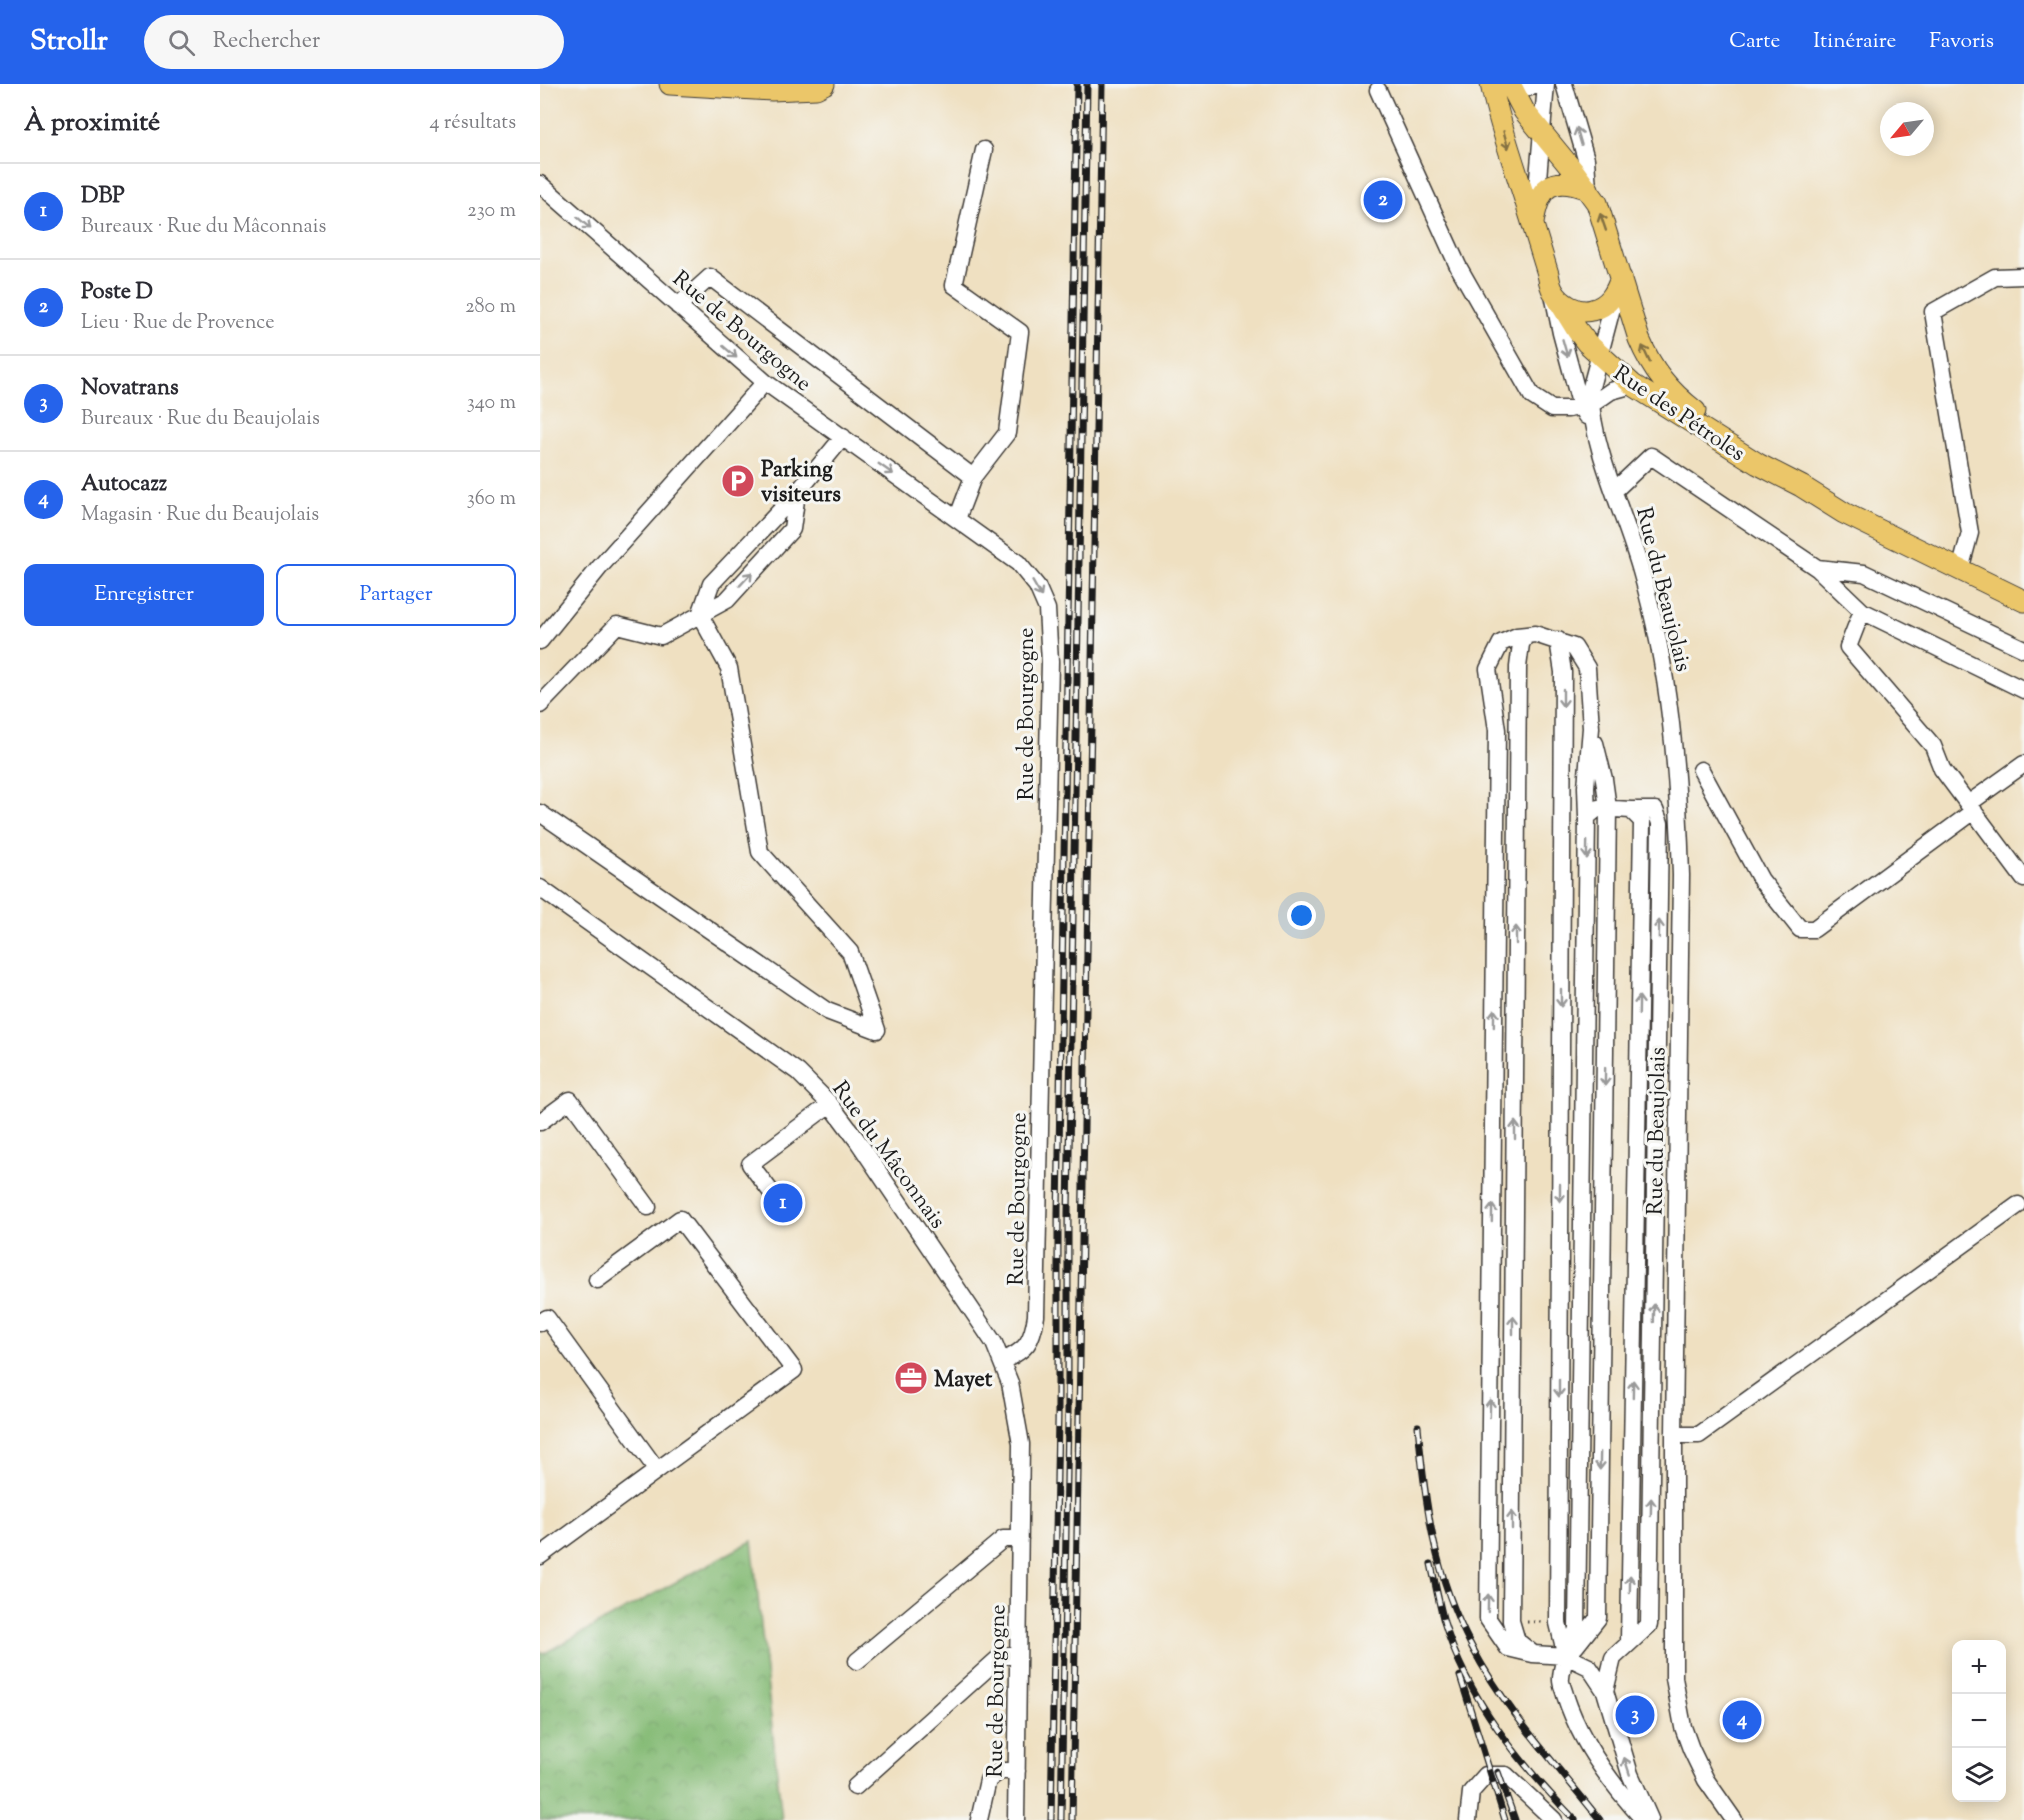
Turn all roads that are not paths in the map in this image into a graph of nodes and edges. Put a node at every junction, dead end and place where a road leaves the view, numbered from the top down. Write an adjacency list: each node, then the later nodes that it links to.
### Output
1 (670, 84): 7 (main road)
2 (824, 84): 7 (main road)
3 (1491, 84): 14 (main road, Rue des Pétroles, one-way to 14)
4 (1541, 84): 8 (street)
5 (1546, 84): 10 (street)
6 (1564, 84): 13 (street, one-way to 6)
7 (778, 87)
8 (1511, 87): 10 (main road, Rue des Pétroles)
9 (1378, 90): 22 (street)
10 (1542, 135): 13 (main road, Rue des Pétroles); 14 (street)
11 (984, 150): 24 (street)
12 (540, 184): 18 (street, Rue de Bourgogne, one-way to 18)
13 (1587, 189): 14 (main road); 16 (main road, Rue des Pétroles, one-way to 13)
14 (1534, 212): 17 (main road, Rue des Pétroles)
15 (2024, 276): 29 (street)
16 (1619, 284): 17 (main road); 19 (street, Rue du Beaujolais); 25 (main road, Rue des Pétroles, one-way to 16)
17 (1553, 291): 19 (main road, Rue des Pétroles); 22 (street, Rue du Beaujolais, one-way to 22)
18 (678, 306): 20 (street, Rue de Bourgogne, one-way to 20); 24 (street)
19 (1600, 357): 21 (main road, Rue des Pétroles); 22 (street, Rue du Beaujolais)
20 (765, 382): 23 (street, Rue de Bourgogne); 34 (street)
21 (1633, 385): 22 (street); 25 (main road, Rue des Pétroles)
22 (1586, 406): 26 (street, Rue du Beaujolais)
23 (843, 437): 27 (street, Rue de Bourgogne, one-way to 27); 32 (street)
24 (973, 477): 27 (street)
25 (1801, 486): 29 (main road, Rue des Pétroles)
26 (1615, 490): 28 (street); 57 (street, Rue du Beaujolais)
27 (957, 519): 55 (street, Rue de Bourgogne, one-way to 55)
28 (1817, 568): 31 (street); 36 (street)
29 (1960, 570): 30 (main road, Rue des Pétroles)
30 (2024, 601)
31 (1862, 611): 37 (street); 42 (street)
32 (700, 615): 38 (street); 44 (street)
33 (1526, 634): 35 (street); 62 (street, one-way to 33); 62 (street, one-way to 33)
34 (540, 640)
35 (1558, 640): 39 (street); 63 (street, one-way to 63)
36 (2024, 649)
37 (2024, 690)
38 (540, 705)
39 (1592, 728): 43 (street); 45 (street)
40 (2024, 764): 42 (street)
41 (1701, 770): 42 (street)
42 (1971, 807): 46 (street)
43 (1608, 808): 45 (street); 63 (street, one-way to 63); 65 (street, one-way to 43)
44 (540, 813)
45 (1587, 817): 63 (street, one-way to 63)
46 (2024, 879)
47 (540, 888): 48 (street, Rue du Mâconnais)
48 (830, 1104): 52 (street); 55 (street, Rue du Mâconnais)
49 (540, 1122): 51 (street)
50 (2018, 1204): 57 (street)
51 (648, 1206)
52 (784, 1209)
53 (597, 1280): 58 (street)
54 (540, 1323): 58 (street)
55 (1002, 1361): 56 (street, Rue du Mâconnais)
56 (1010, 1383): 59 (street, Rue de Bourgogne)
57 (1674, 1435): 74 (street, Rue du Beaujolais)
58 (657, 1470): 60 (street)
59 (1020, 1539): 61 (street, Rue de Bourgogne); 64 (street)
60 (540, 1556)
61 (1018, 1654): 66 (street, Rue de Bourgogne); 67 (street)
62 (1533, 1654): 63 (street)
63 (1566, 1656): 65 (street); 72 (street)
64 (857, 1661)
65 (1605, 1690): 73 (street, one-way to 65)
66 (1017, 1771): 68 (street); 69 (street, Rue de Bourgogne)
67 (855, 1787)
68 (979, 1820)
69 (1016, 1820)
70 (1468, 1820): 71 (street)
71 (1554, 1820)
72 (1644, 1820)
73 (1650, 1820)
74 (1734, 1820)

